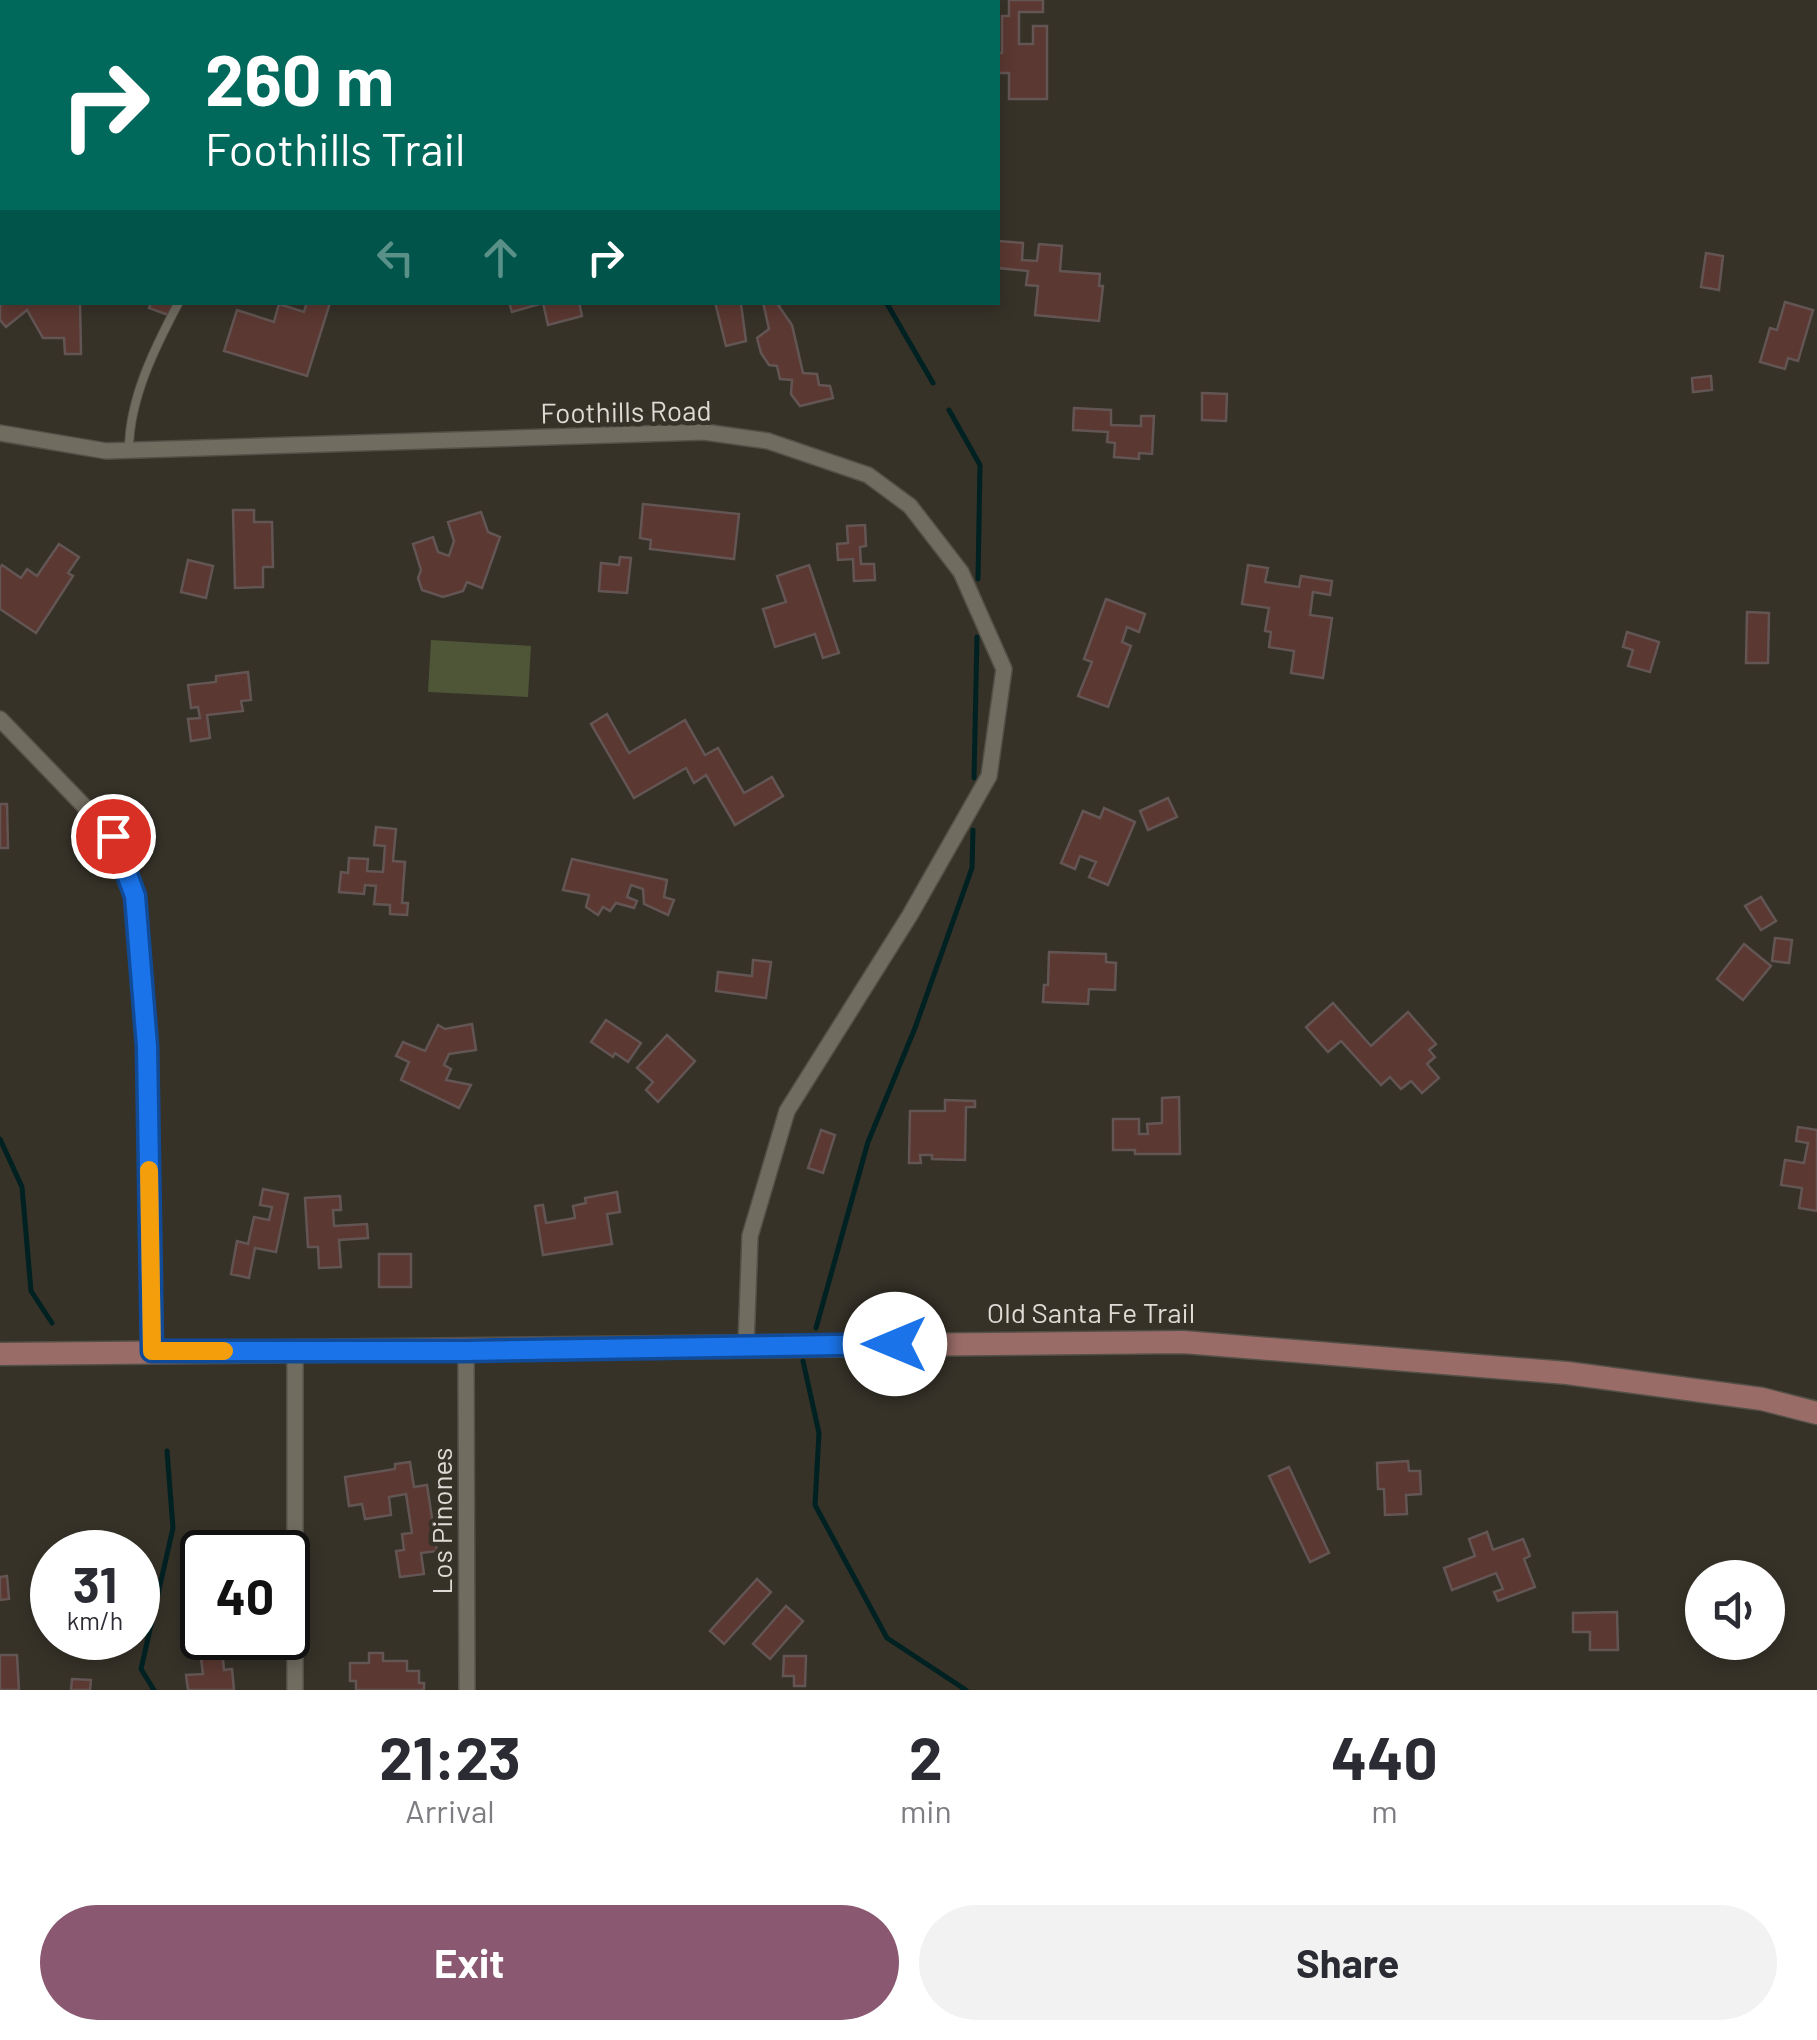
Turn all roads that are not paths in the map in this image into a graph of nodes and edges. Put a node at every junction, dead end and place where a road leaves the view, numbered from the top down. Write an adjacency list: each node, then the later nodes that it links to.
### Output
1 (177, 305): 3 (lane)
2 (0, 433): 3 (street, Foothills Road)
3 (128, 450): 5 (street, Foothills Road)
4 (0, 719): 6 (street)
5 (746, 1345): 8 (street, Old Santa Fe Trail); 10 (street, Old Santa Fe Trail)
6 (152, 1351): 7 (street, Old Santa Fe Trail); 9 (street, Old Santa Fe Trail)
7 (295, 1351): 8 (street, Old Santa Fe Trail); 11 (street)
8 (466, 1351): 12 (street, Los Pinones)
9 (0, 1354)
10 (1817, 1413)
11 (295, 1690)
12 (467, 1690)

